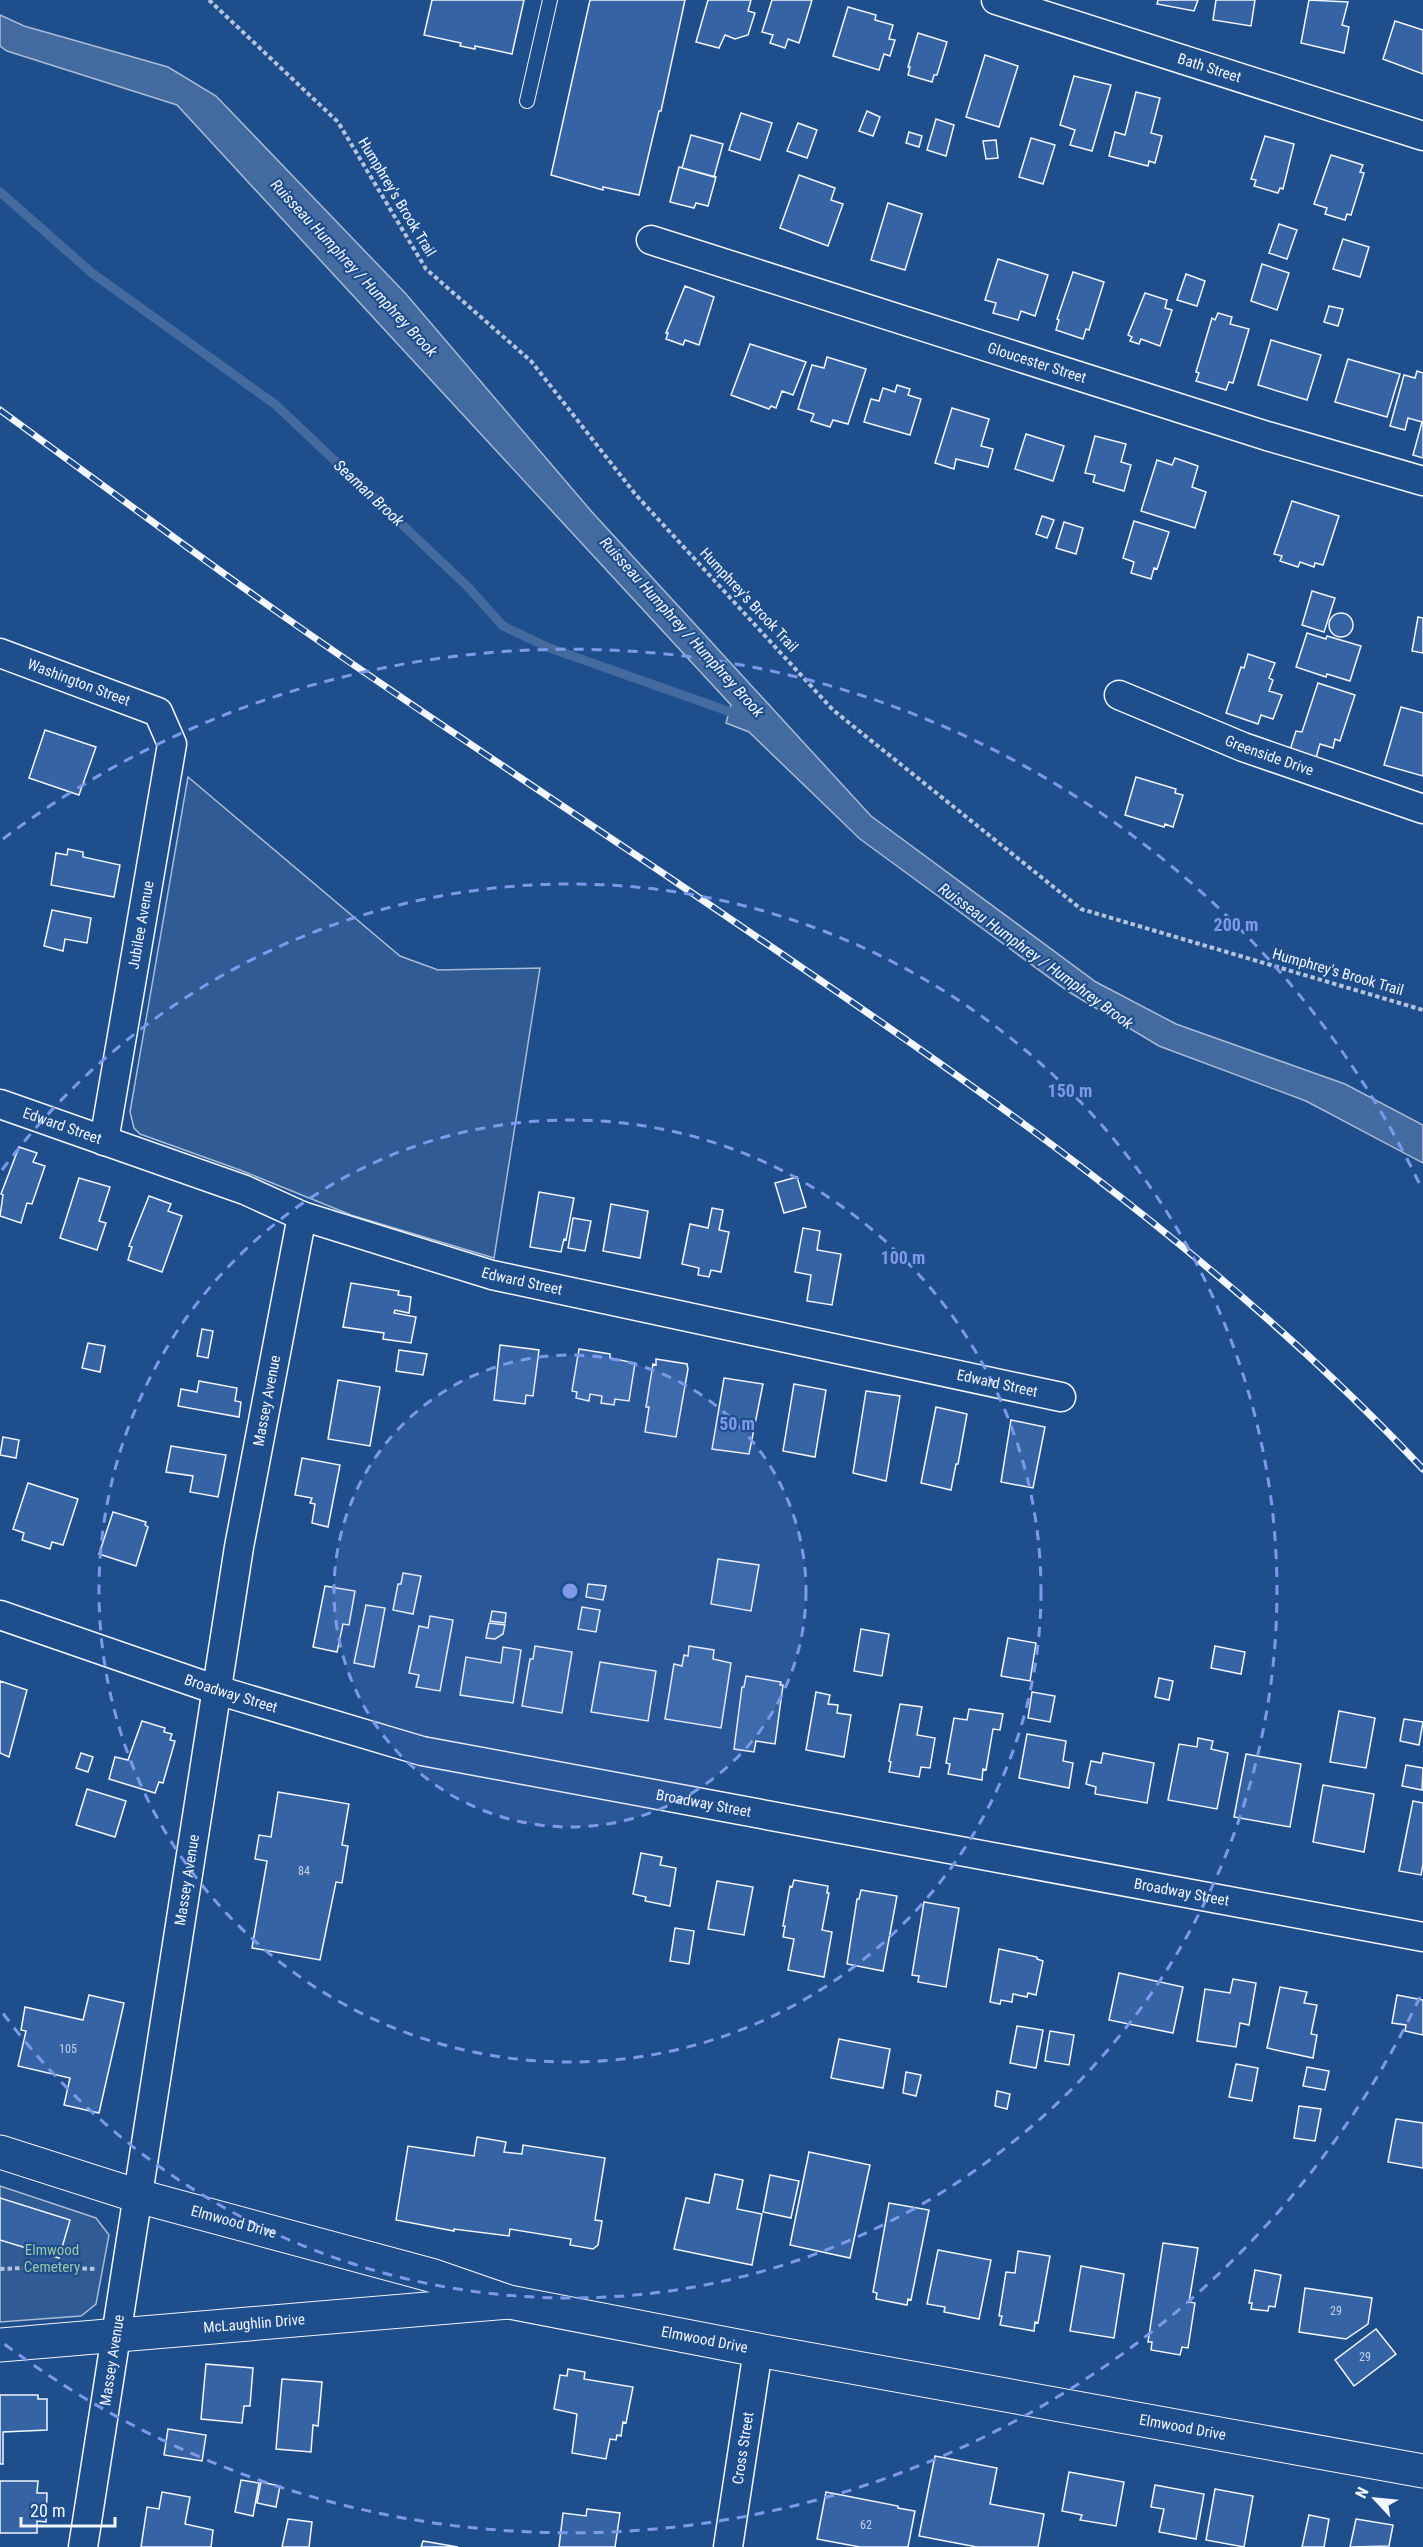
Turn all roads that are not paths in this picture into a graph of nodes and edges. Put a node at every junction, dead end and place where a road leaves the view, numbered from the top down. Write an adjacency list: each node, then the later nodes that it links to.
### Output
1 (550, 0): 3 (lane)
2 (996, 0): 4 (street, Bath Street)
3 (527, 101)
4 (1423, 136)
5 (651, 240): 6 (street, Gloucester Street)
6 (1423, 481)
7 (0, 653): 9 (street, Washington Street)
8 (1119, 695): 10 (street, Greenside Drive)
9 (158, 712): 12 (street, Jubilee Avenue)
10 (1423, 809)
11 (0, 1104): 12 (street, Edward Street)
12 (104, 1141): 13 (street, Edward Street)
13 (302, 1216): 14 (street, Edward Street); 16 (street, Massey Avenue)
14 (1061, 1397)
15 (0, 1615): 16 (street, Broadway Street)
16 (217, 1690): 17 (street, Broadway Street); 19 (street, Massey Avenue)
17 (1423, 1937)
18 (0, 2152): 19 (main road, Elmwood Drive)
19 (138, 2196): 20 (main road, Elmwood Drive); 21 (street, Massey Avenue)
20 (509, 2302): 21 (main road, McLaughlin Drive); 23 (main road, Elmwood Drive)
21 (116, 2336): 22 (main road, McLaughlin Drive); 25 (street, Massey Avenue)
22 (0, 2345)
23 (758, 2350): 24 (main road, Elmwood Drive); 26 (street, Cross Street)
24 (1423, 2471)
25 (83, 2547)
26 (729, 2547)

